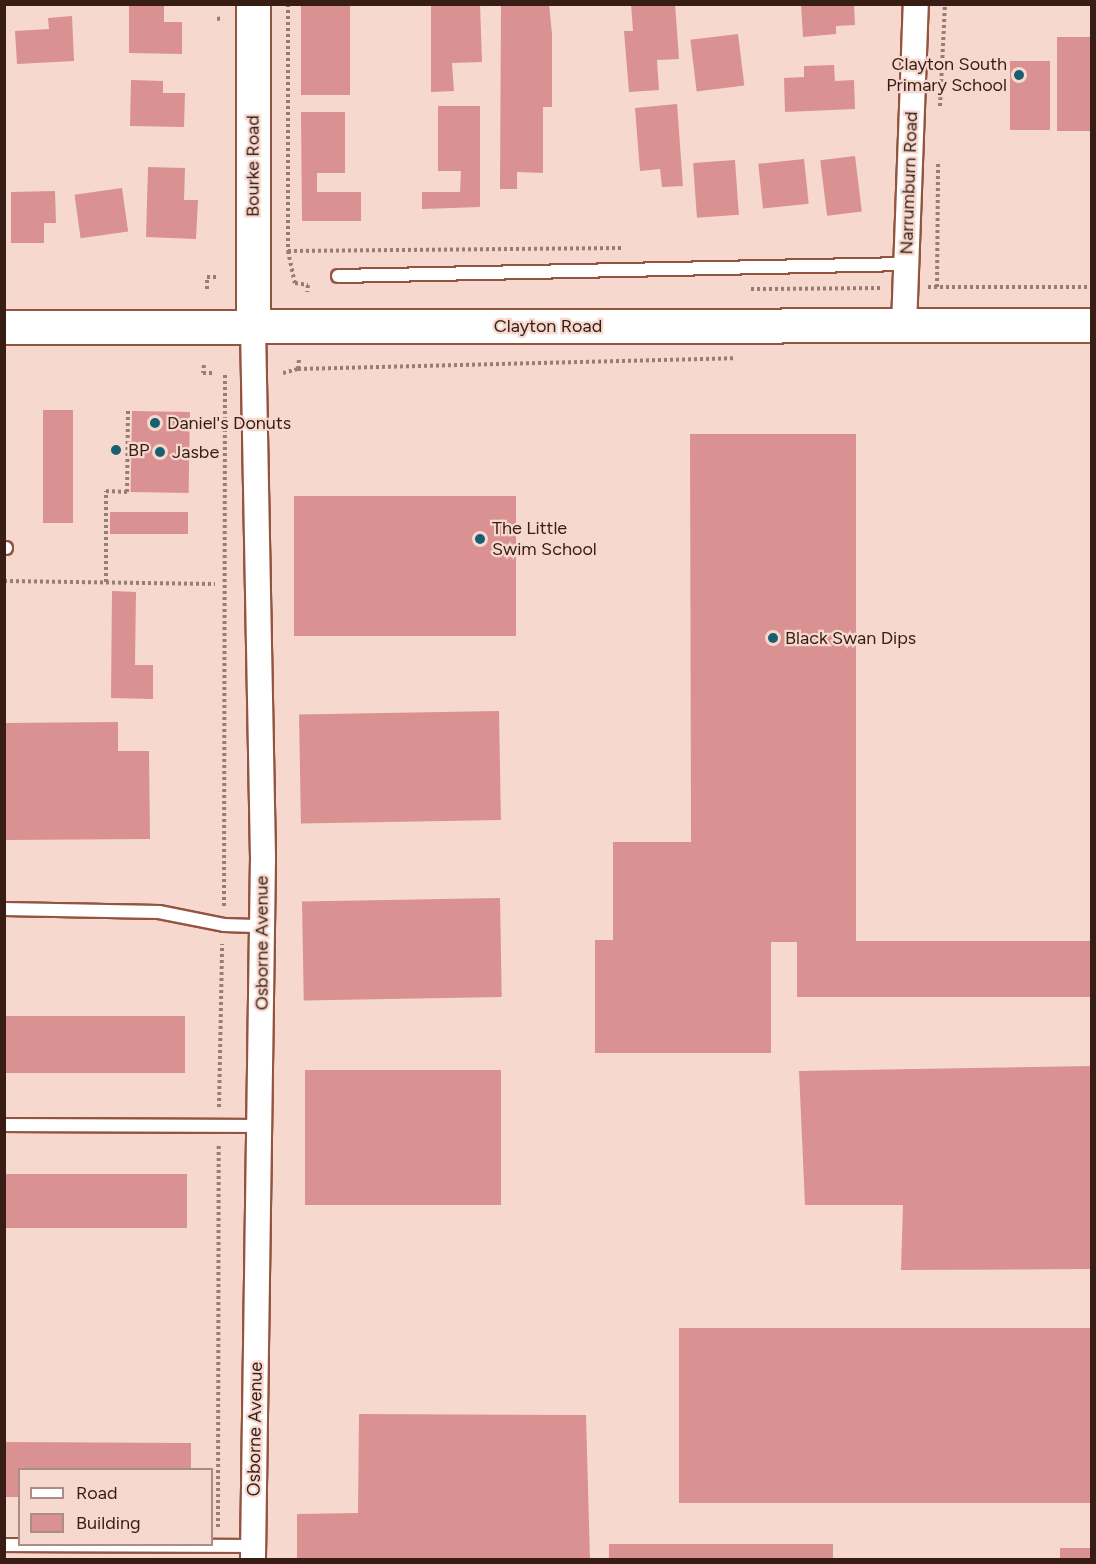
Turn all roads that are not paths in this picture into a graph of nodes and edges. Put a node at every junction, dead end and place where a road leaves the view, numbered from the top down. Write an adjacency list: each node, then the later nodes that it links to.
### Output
1 (253, 4): 8 (main road, Bourke Road)
2 (916, 4): 4 (street, Narrumburn Road)
3 (338, 276): 4 (lane)
4 (906, 276): 5 (street, Narrumburn Road)
5 (904, 326): 6 (main road, Clayton Road); 8 (main road, Clayton Road)
6 (1092, 326)
7 (4, 327): 8 (main road, Clayton Road)
8 (253, 327): 10 (street, Osborne Avenue)
9 (4, 909): 10 (lane)
10 (262, 926): 12 (street, Osborne Avenue)
11 (4, 1125): 12 (lane)
12 (260, 1126): 14 (street, Osborne Avenue)
13 (213, 1546): 14 (lane)
14 (253, 1553)

